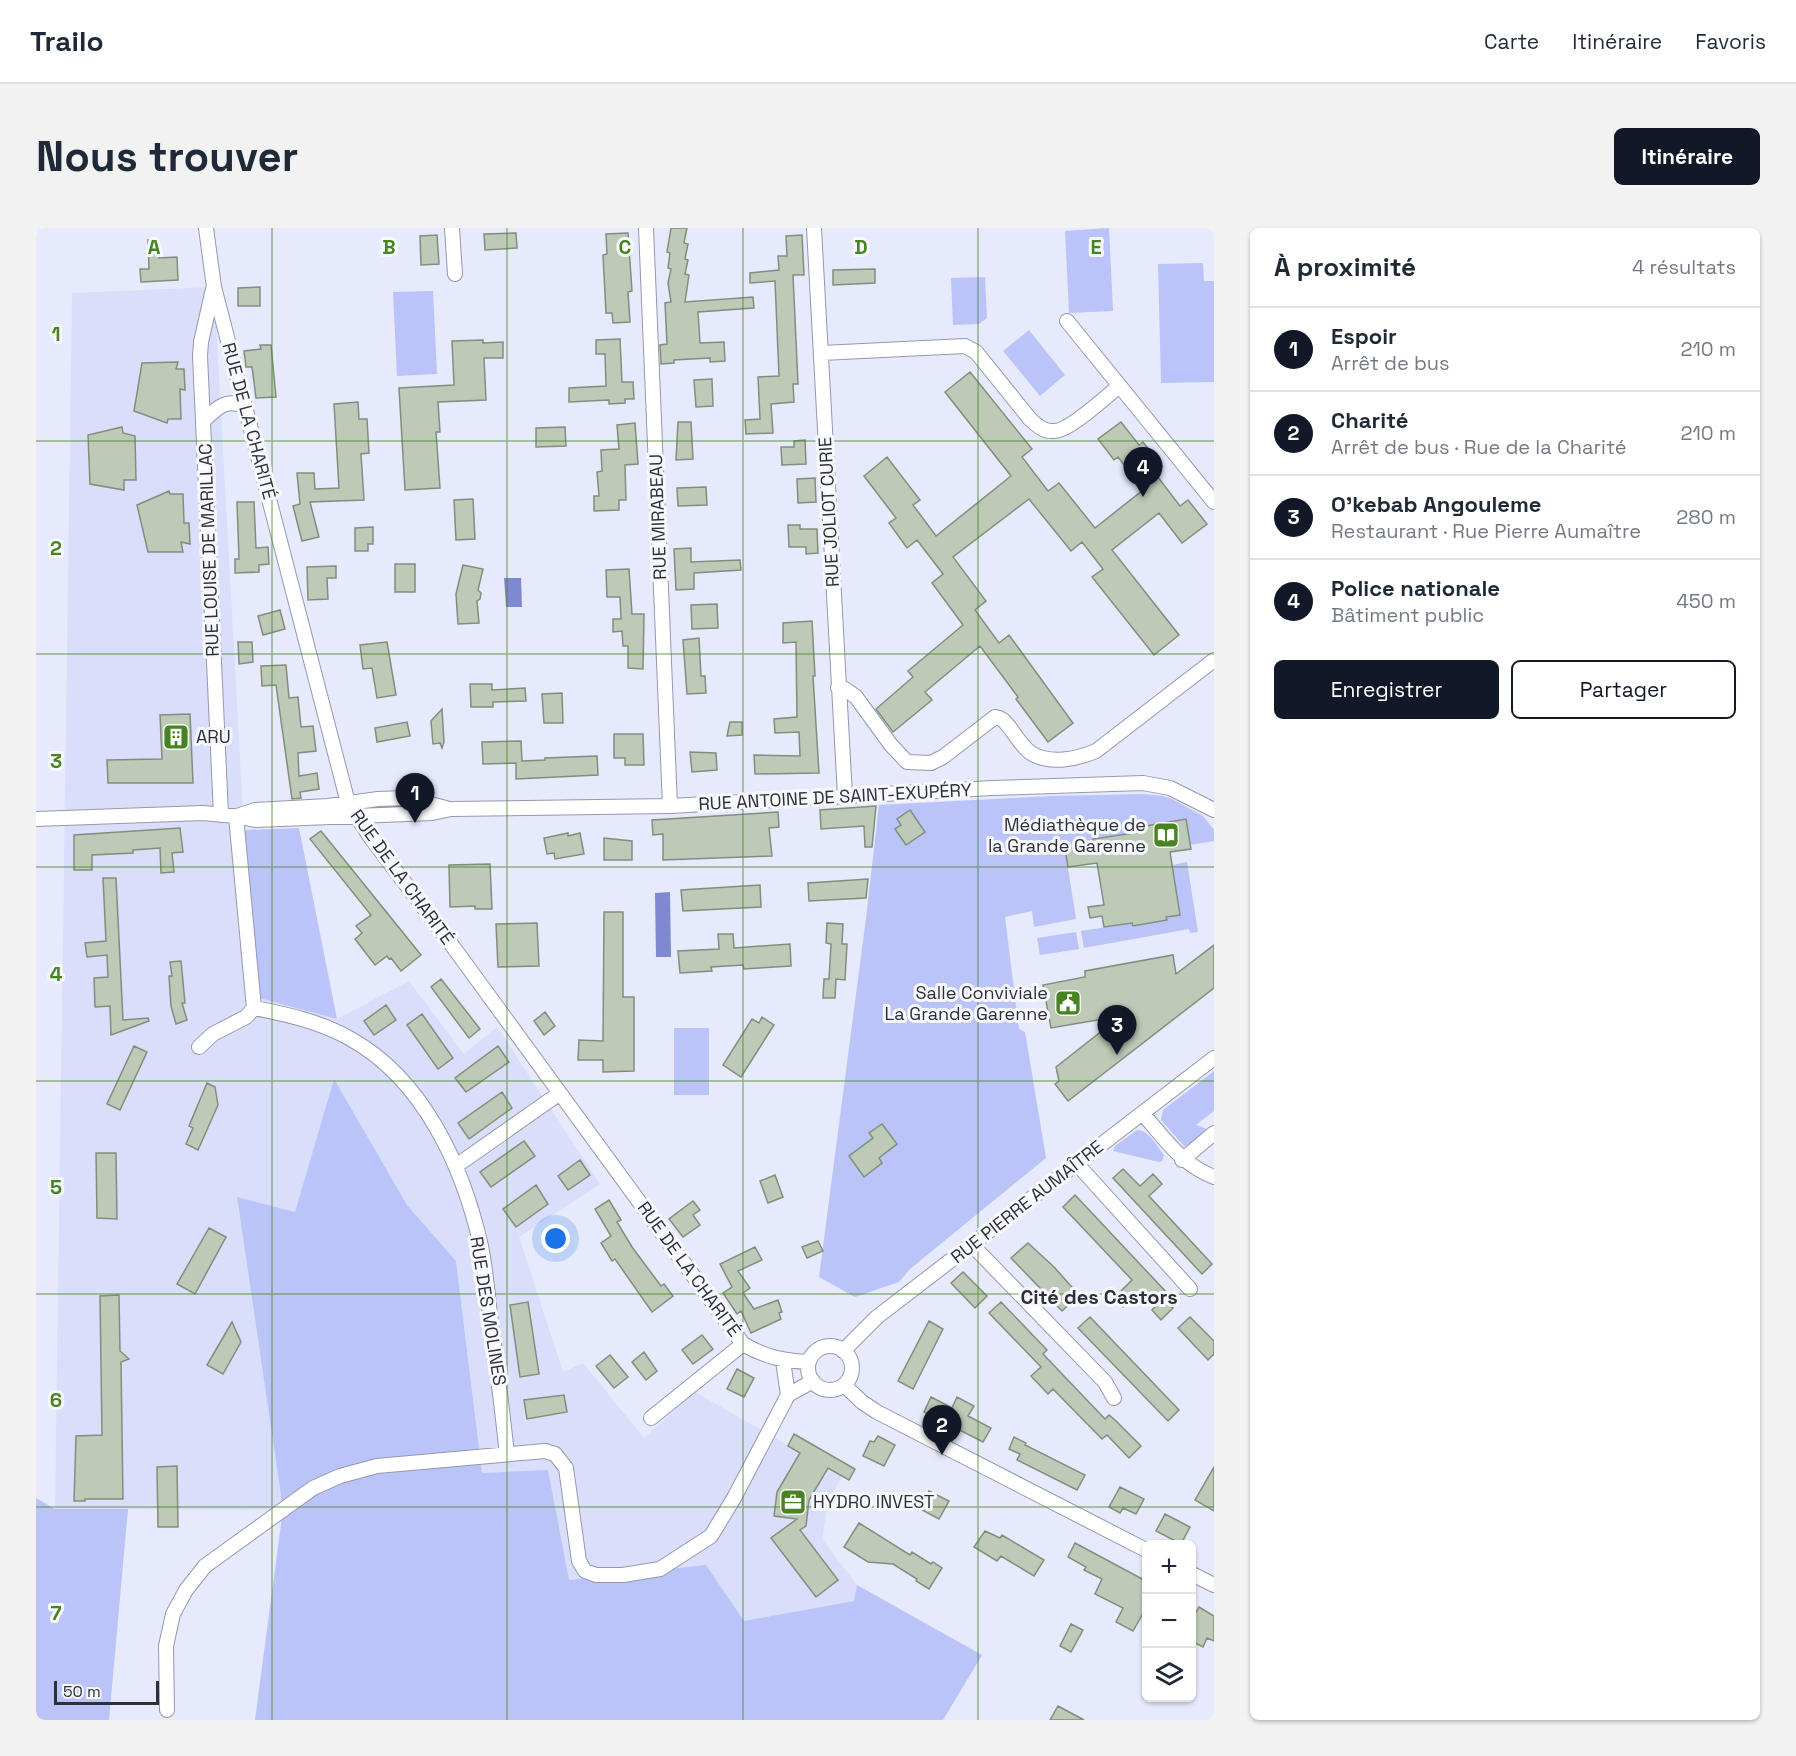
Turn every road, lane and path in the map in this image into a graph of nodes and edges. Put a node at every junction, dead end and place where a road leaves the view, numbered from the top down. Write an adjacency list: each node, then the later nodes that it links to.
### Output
1 (206, 228): 6 (street, RUE DE LA CHARITÉ)
2 (452, 228): 5 (street)
3 (646, 228): 16 (street, RUE MIRABEAU)
4 (814, 228): 8 (street, RUE JOLIOT CURIE)
5 (455, 274)
6 (214, 287): 10 (street, RUE DE LA CHARITÉ); 11 (street, RUE LOUISE DE MARILLAC)
7 (1067, 321): 9 (street)
8 (822, 353): 9 (street); 14 (street, RUE JOLIOT CURIE)
9 (1119, 386): 12 (street)
10 (246, 407): 11 (street); 17 (street, RUE DE LA CHARITÉ)
11 (203, 421): 19 (street, RUE LOUISE DE MARILLAC)
12 (1212, 498)
13 (1214, 660): 14 (street)
14 (838, 688): 15 (street, RUE JOLIOT CURIE)
15 (845, 796): 16 (street, RUE ANTOINE DE SAINT-EXUPÉRY); 18 (street, RUE ANTOINE DE SAINT-EXUPÉRY)
16 (670, 806): 17 (street, RUE ANTOINE DE SAINT-EXUPÉRY)
17 (352, 809): 20 (street, RUE ANTOINE DE SAINT-EXUPÉRY); 25 (street, RUE DE LA CHARITÉ)
18 (1214, 810)
19 (221, 815): 20 (street, RUE ANTOINE DE SAINT-EXUPÉRY); 21 (street, RUE ANTOINE DE SAINT-EXUPÉRY)
20 (236, 816): 22 (street)
21 (36, 819)
22 (254, 1008): 23 (street); 30 (street, RUE DES MOLINES)
23 (199, 1047)
24 (1214, 1058): 26 (street, RUE PIERRE AUMAÎTRE)
25 (560, 1093): 30 (street); 34 (street, RUE DE LA CHARITÉ)
26 (1143, 1114): 28 (street); 29 (street, RUE PIERRE AUMAÎTRE)
27 (1214, 1133): 28 (street)
28 (1182, 1160): 31 (street)
29 (1077, 1164): 32 (street, RUE PIERRE AUMAÎTRE); 33 (street)
30 (456, 1166): 43 (street, RUE DES MOLINES)
31 (1214, 1177)
32 (972, 1245): 35 (street, RUE PIERRE AUMAÎTRE); 41 (street)
33 (1190, 1289)
34 (743, 1344): 36 (street, RUE DE LA CHARITÉ); 42 (street)
35 (843, 1351): 37 (street); 39 (street)
36 (783, 1361): 37 (street, RUE DE LA CHARITÉ); 40 (street)
37 (809, 1362): 38 (street)
38 (813, 1381): 39 (street); 40 (street)
39 (844, 1384): 44 (street)
40 (788, 1395): 43 (street)
41 (1114, 1398)
42 (651, 1418)
43 (507, 1454): 47 (street)
44 (1142, 1548)
45 (1196, 1576): 46 (street)
46 (1214, 1585)
47 (166, 1710)

